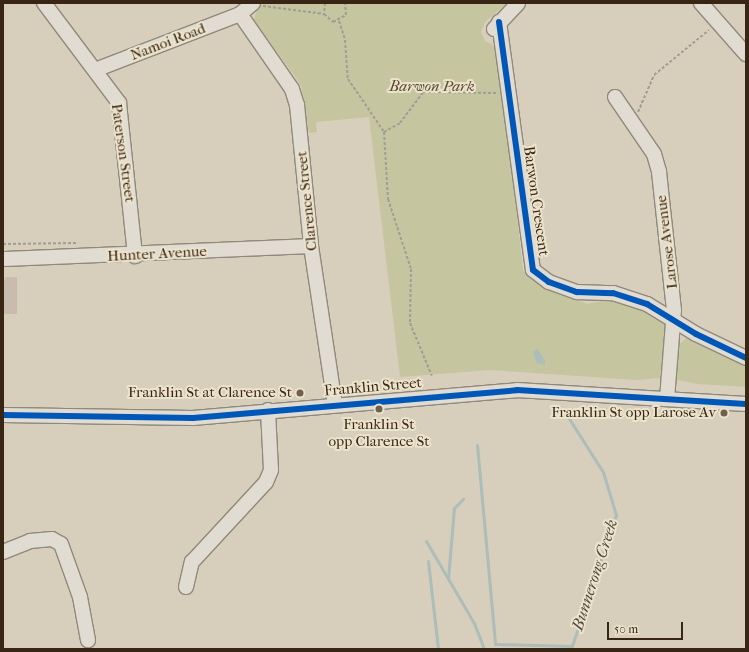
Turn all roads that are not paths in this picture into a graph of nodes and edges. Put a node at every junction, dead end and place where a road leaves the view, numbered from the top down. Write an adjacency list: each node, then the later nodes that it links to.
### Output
1 (44, 3): 7 (street, Paterson Street)
2 (253, 3): 5 (street, Namoi Road)
3 (518, 3): 12 (street, Barwon Crescent)
4 (701, 3): 6 (street)
5 (240, 14): 7 (street, Namoi Road); 9 (street, Clarence Street)
6 (746, 54)
7 (95, 70): 10 (street, Paterson Street)
8 (615, 97): 12 (street, Larose Avenue)
9 (311, 246): 10 (street, Hunter Avenue); 15 (street, Clarence Street)
10 (135, 256): 11 (street, Hunter Avenue)
11 (3, 259)
12 (674, 318): 13 (street, Barwon Crescent); 14 (street, Larose Avenue)
13 (746, 358)
14 (667, 399): 15 (street, Franklin Street); 16 (street, Franklin Street)
15 (335, 404): 17 (street, Franklin Street)
16 (746, 404)
17 (268, 410): 18 (street, Franklin Street); 20 (street)
18 (3, 415)
19 (3, 552): 21 (street)
20 (186, 587)
21 (88, 640)

